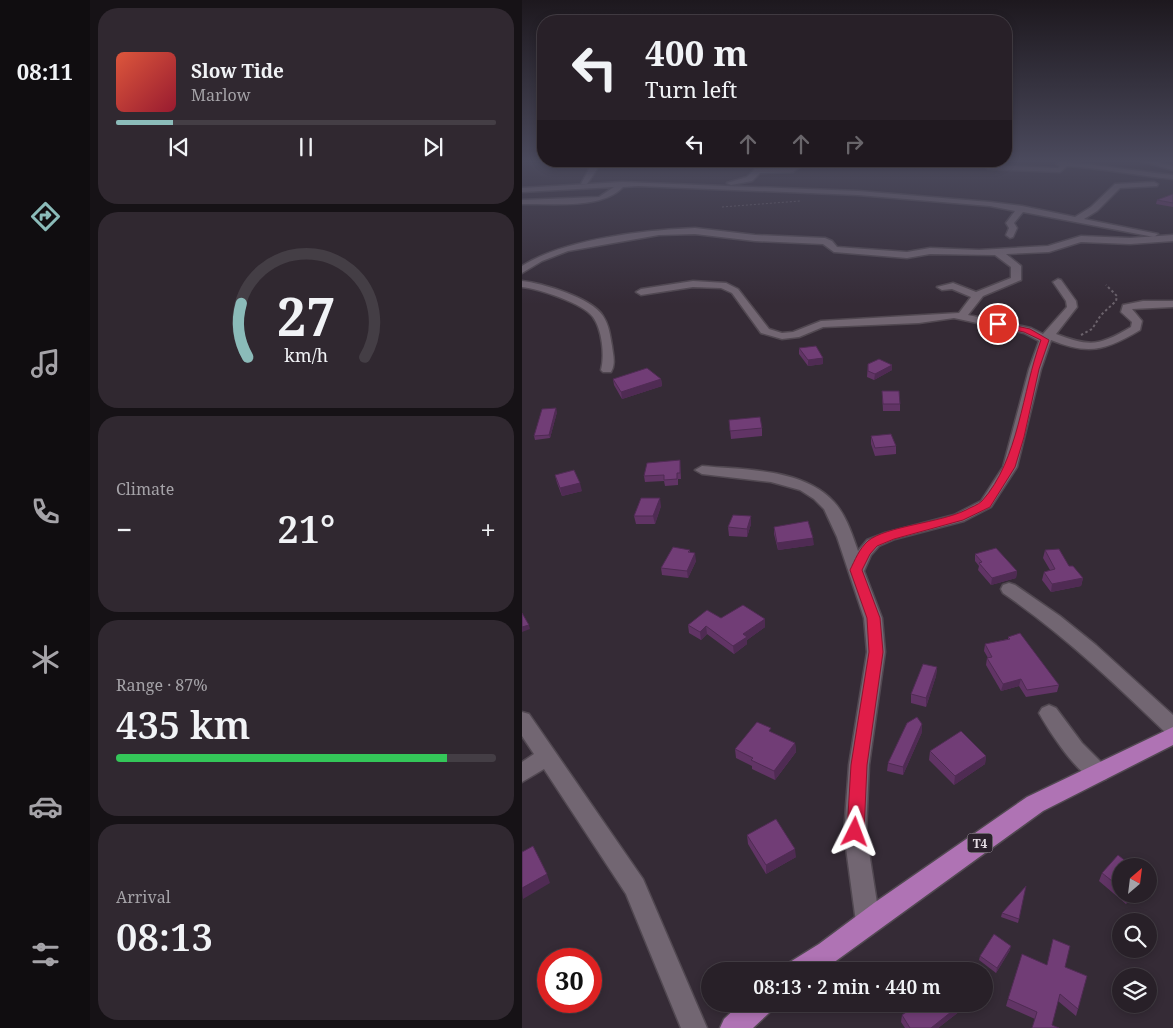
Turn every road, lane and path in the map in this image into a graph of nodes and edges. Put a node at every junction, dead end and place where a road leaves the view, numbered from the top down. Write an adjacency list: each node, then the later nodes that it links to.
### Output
1 (1022, 208): 3 (street); 4 (street)
2 (1095, 208): 3 (street)
3 (1078, 219): 5 (street)
4 (1010, 235)
5 (1172, 238): 6 (street)
6 (996, 251): 7 (street); 13 (street)
7 (522, 270)
8 (1058, 282): 16 (street)
9 (522, 284): 17 (street)
10 (1106, 285): 16 (path)
11 (942, 287): 13 (street)
12 (641, 292): 15 (street)
13 (977, 296): 15 (street)
14 (1172, 304): 16 (street)
15 (962, 316): 16 (street)
16 (1052, 338): 19 (street)
17 (606, 370)
18 (702, 470): 19 (street)
19 (856, 570): 28 (street)
20 (1009, 589): 23 (street)
21 (1049, 713): 27 (street)
22 (522, 720): 25 (street)
23 (1172, 727)
24 (1172, 736): 27 (highway, T4)
25 (546, 757): 26 (street); 31 (street)
26 (522, 773)
27 (1099, 773): 28 (highway, T4)
28 (868, 922): 29 (highway, T4)
29 (814, 962)
30 (751, 1012): 32 (highway)
31 (694, 1028)
32 (733, 1028)

